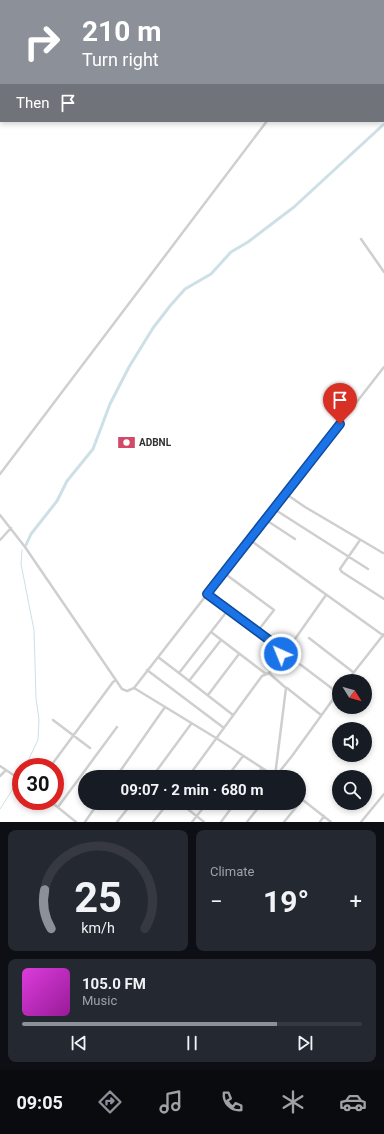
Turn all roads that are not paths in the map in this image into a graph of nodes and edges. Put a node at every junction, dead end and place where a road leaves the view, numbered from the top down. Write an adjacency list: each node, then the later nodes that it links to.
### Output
1 (266, 122): 5 (street)
2 (361, 239): 3 (street)
3 (384, 272)
4 (384, 367): 6 (street)
5 (0, 474)
6 (286, 494): 7 (street); 14 (street)
7 (274, 509): 9 (street); 16 (street)
8 (0, 515): 10 (street)
9 (266, 520): 11 (street); 13 (street)
10 (11, 528): 12 (street); 35 (street)
11 (295, 539)
12 (0, 540)
13 (250, 540): 18 (street); 20 (street)
14 (360, 540): 15 (street); 16 (street)
15 (383, 553)
16 (348, 556): 17 (street); 21 (street)
17 (368, 569)
18 (224, 573): 19 (street); 24 (street)
19 (207, 594): 22 (street); 30 (street)
20 (326, 595): 25 (street); 29 (street)
21 (384, 599)
22 (228, 610): 23 (street); 24 (street)
23 (211, 632): 27 (street); 33 (street)
24 (257, 632): 29 (street)
25 (384, 635): 32 (street)
26 (309, 638): 32 (street)
27 (221, 640): 28 (street); 36 (street)
28 (239, 654): 34 (street); 40 (street)
29 (282, 655): 34 (street); 39 (street)
30 (158, 657): 31 (street); 33 (street)
31 (147, 670): 37 (street); 48 (street)
32 (353, 672)
33 (179, 673): 36 (street)
34 (267, 674): 38 (street); 43 (street)
35 (116, 680): 37 (street); 49 (street)
36 (188, 681): 40 (street)
37 (134, 688): 42 (street)
38 (286, 688): 44 (street); 62 (street)
39 (332, 688)
40 (207, 695): 43 (street)
41 (332, 700): 44 (street)
42 (165, 707): 46 (street); 57 (street)
43 (233, 715): 48 (street)
44 (321, 715): 63 (street)
45 (53, 720): 49 (street)
46 (191, 724): 50 (street); 58 (street)
47 (117, 727): 67 (street)
48 (224, 728): 50 (street)
49 (73, 736): 51 (street); 53 (street)
50 (216, 738): 52 (street); 59 (street)
51 (90, 748)
52 (243, 756): 55 (street); 60 (street)
53 (57, 758)
54 (0, 766): 56 (street)
55 (262, 768): 61 (street)
56 (6, 770): 64 (street); 65 (street)
57 (121, 770)
58 (157, 770)
59 (193, 770)
60 (232, 770)
61 (265, 770)
62 (276, 770)
63 (281, 770)
64 (12, 774)
65 (0, 776)
66 (384, 794): 91 (street)
67 (64, 799)
68 (306, 803): 79 (street)
69 (62, 810): 80 (street)
70 (93, 810): 81 (street)
71 (126, 810): 82 (street)
72 (162, 810): 83 (street)
73 (189, 810): 78 (street)
74 (202, 810): 78 (street)
75 (230, 810): 86 (street)
76 (256, 810): 87 (street)
77 (294, 810): 88 (street)
78 (197, 816): 84 (street); 85 (street)
79 (324, 816): 89 (street); 90 (street)
80 (76, 822)
81 (85, 822)
82 (117, 822)
83 (153, 822)
84 (192, 822)
85 (204, 822)
86 (221, 822)
87 (247, 822)
88 (284, 822)
89 (320, 822)
90 (331, 822)
91 (361, 822)

